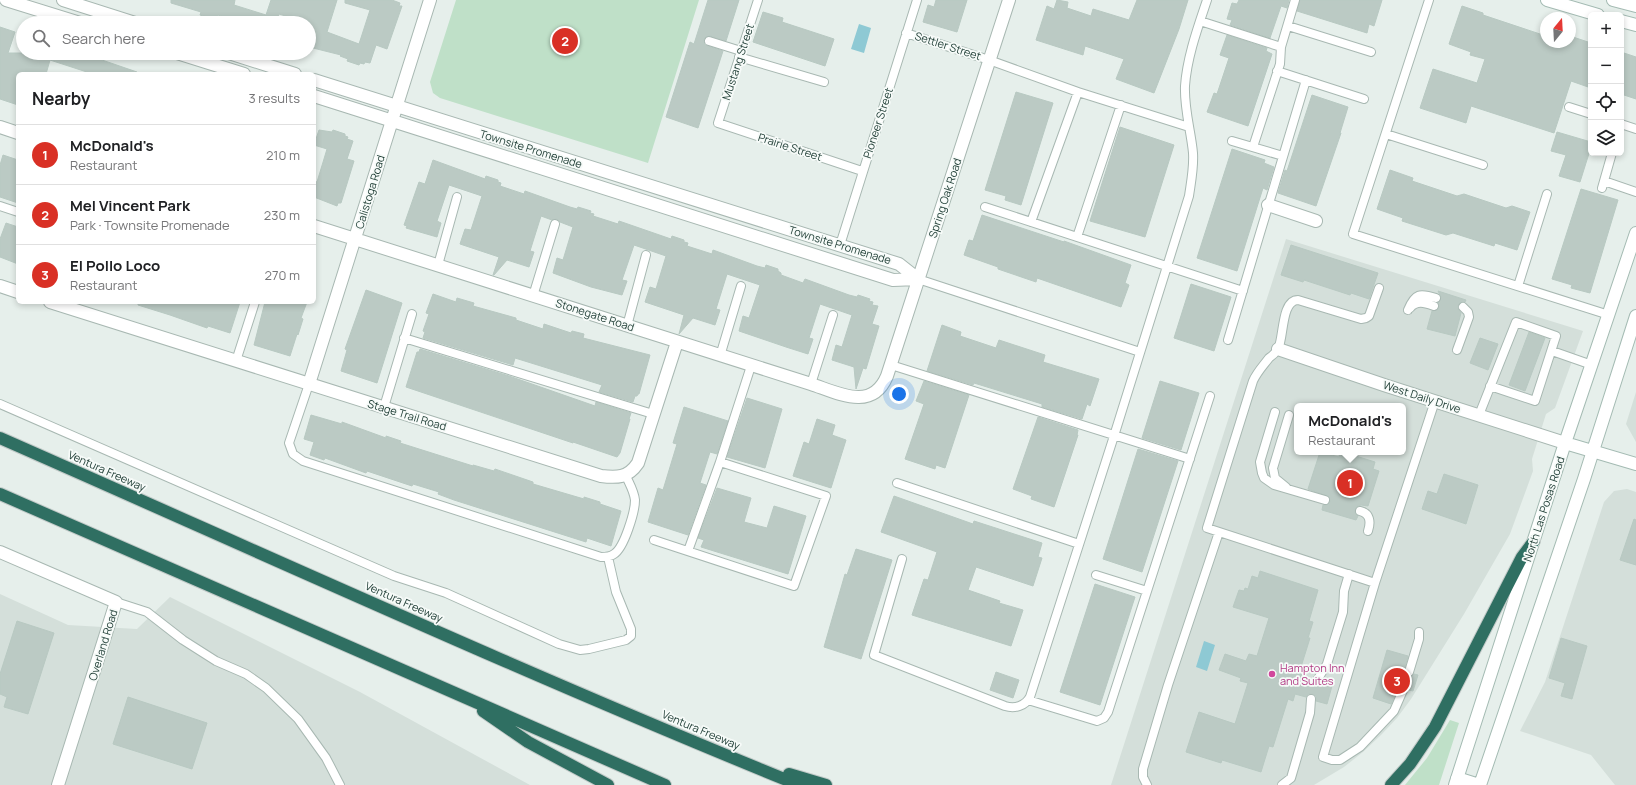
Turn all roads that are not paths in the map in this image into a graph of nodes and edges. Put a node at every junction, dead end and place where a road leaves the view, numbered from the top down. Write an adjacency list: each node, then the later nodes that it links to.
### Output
1 (6, 0): 14 (street)
2 (63, 0): 15 (street)
3 (430, 0): 38 (street, Calistoga Road)
4 (758, 0): 24 (lane, Mustang Street)
5 (917, 0): 20 (lane, Pioneer Street)
6 (1009, 0): 27 (street, Spring Oak Road)
7 (1207, 0): 16 (lane)
8 (1295, 0): 19 (lane)
9 (1429, 0): 48 (lane)
10 (1547, 0): 13 (street)
11 (1613, 0): 12 (street)
12 (1636, 6)
13 (1588, 12)
14 (57, 16)
15 (113, 16)
16 (1200, 21): 22 (lane); 45 (lane)
17 (1624, 22): 18 (street)
18 (1636, 25)
19 (1288, 26): 22 (lane); 23 (lane)
20 (906, 33): 27 (lane, Settler Street); 54 (lane, Pioneer Street)
21 (709, 41): 24 (lane)
22 (1281, 47): 28 (lane)
23 (1371, 52)
24 (740, 54): 33 (lane); 42 (lane, Mustang Street)
25 (199, 60): 29 (street)
26 (251, 60): 30 (street)
27 (989, 60): 34 (lane, Settler Street); 73 (street, Spring Oak Road)
28 (1277, 71): 31 (lane); 50 (lane)
29 (238, 72)
30 (289, 72)
31 (1306, 80): 36 (lane); 51 (lane)
32 (316, 81): 38 (street, Townsite Promenade)
33 (824, 82)
34 (1078, 92): 37 (lane, Settler Street); 63 (lane)
35 (316, 97): 41 (street, Townsite Promenade)
36 (1364, 99)
37 (1121, 105): 45 (lane, Settler Street); 67 (lane)
38 (397, 107): 41 (street, Calistoga Road); 69 (street, Townsite Promenade)
39 (1569, 107): 40 (lane)
40 (1588, 113)
41 (393, 120): 68 (street, Calistoga Road); 73 (street, Townsite Promenade)
42 (718, 123): 54 (lane, Prairie Street)
43 (1624, 125): 46 (lane)
44 (0, 127): 47 (street)
45 (1189, 127): 72 (lane)
46 (1636, 129)
47 (16, 132)
48 (1386, 134): 53 (lane); 76 (lane)
49 (1232, 141): 50 (lane)
50 (1253, 147): 51 (lane)
51 (1283, 156): 58 (lane)
52 (1611, 156): 55 (lane)
53 (1483, 165)
54 (862, 171): 69 (lane, Pioneer Street)
55 (1636, 192)
56 (1547, 194): 76 (lane)
57 (458, 197): 71 (lane)
58 (1268, 205): 62 (street); 79 (lane)
59 (0, 206): 61 (lane)
60 (985, 208): 63 (lane)
61 (16, 211)
62 (1316, 221)
63 (1031, 222): 67 (lane)
64 (555, 224): 80 (lane)
65 (316, 227): 68 (street, Stonegate Road)
66 (1636, 233): 88 (street, North Las Posas Road)
67 (1077, 237): 72 (lane)
68 (356, 239): 71 (street, Stonegate Road); 103 (street, Calistoga Road)
69 (840, 246): 73 (street, Townsite Promenade)
70 (646, 255): 90 (lane)
71 (438, 265): 80 (street, Stonegate Road)
72 (1167, 266): 79 (lane); 96 (lane)
73 (918, 279): 96 (lane); 100 (street, Spring Oak Road)
74 (0, 286): 78 (street)
75 (741, 286): 98 (lane)
76 (1518, 286): 88 (lane)
77 (1379, 288): 94 (lane)
78 (16, 291)
79 (1243, 291): 92 (lane)
80 (533, 296): 90 (street, Stonegate Road)
81 (1435, 302): 84 (lane)
82 (56, 304): 99 (street, Stage Trail Road)
83 (254, 304): 99 (lane)
84 (1408, 310)
85 (1462, 311): 95 (lane)
86 (412, 314): 91 (lane)
87 (833, 315): 104 (lane)
88 (1609, 315): 101 (street, North Las Posas Road)
89 (1636, 316): 118 (street)
90 (627, 326): 93 (street, Stonegate Road)
91 (404, 338): 110 (lane); 112 (lane)
92 (1228, 340)
93 (676, 342): 98 (street, Stonegate Road); 112 (street)
94 (1278, 349): 108 (street, West Daily Drive); 129 (lane)
95 (1457, 350)
96 (1140, 352): 115 (lane)
97 (1552, 352): 101 (lane); 105 (lane); 105 (lane)
98 (720, 356): 102 (street, Stonegate Road)
99 (236, 361): 103 (street, Stage Trail Road)
100 (891, 365): 106 (street, Spring Oak Road); 115 (lane)
101 (1592, 365): 117 (street, North Las Posas Road)
102 (751, 366): 104 (street, Stonegate Road); 120 (lane)
103 (309, 384): 110 (street, Stage Trail Road); 135 (lane)
104 (811, 384): 106 (street, Stonegate Road)
105 (1490, 386): 114 (lane)
106 (876, 392)
107 (1210, 396): 119 (lane)
108 (1435, 401): 114 (street, West Daily Drive); 139 (lane)
109 (0, 404): 135 (lane)
110 (384, 408): 122 (street, Stage Trail Road)
111 (1275, 412): 124 (lane)
112 (653, 414): 122 (street)
113 (1289, 415): 124 (lane)
114 (1479, 415): 117 (street, West Daily Drive)
115 (1114, 436): 119 (lane); 132 (lane)
116 (0, 438): 149 (highway, Ventura Freeway)
117 (1565, 443): 118 (street, West Daily Drive); 131 (street, North Las Posas Road)
118 (1593, 451): 121 (street, West Daily Drive); 160 (street)
119 (1190, 459): 140 (lane)
120 (720, 462): 133 (lane); 133 (lane)
121 (1636, 464)
122 (626, 476): 135 (lane)
123 (897, 483): 132 (lane)
124 (1287, 488): 126 (lane)
125 (0, 494): 146 (highway)
126 (1325, 500)
127 (1360, 510): 128 (lane)
128 (1368, 531)
129 (1220, 532): 137 (lane); 157 (lane)
130 (654, 540): 133 (lane)
131 (1534, 541): 150 (street, North Las Posas Road); 159 (highway)
132 (1079, 544): 148 (lane)
133 (688, 551)
134 (0, 552): 141 (street, Overland Road)
135 (608, 557)
136 (902, 559): 148 (lane)
137 (1349, 574): 139 (lane); 144 (lane)
138 (1096, 575): 140 (lane)
139 (1375, 582): 145 (lane)
140 (1147, 591): 148 (lane)
141 (116, 602): 151 (street, Overland Road); 152 (lane)
142 (1419, 632): 143 (lane)
143 (1409, 672)
144 (1316, 682)
145 (1404, 688)
146 (463, 696): 153 (highway); 154 (highway)
147 (1311, 699): 158 (lane)
148 (1028, 700)
149 (719, 753): 155 (highway, Ventura Freeway); 156 (highway)
150 (1456, 782): 160 (street)
151 (58, 785)
152 (340, 785)
153 (608, 785)
154 (666, 785)
155 (799, 785)
156 (826, 785)
157 (1147, 785)
158 (1282, 785)
159 (1391, 785)
160 (1480, 785)

